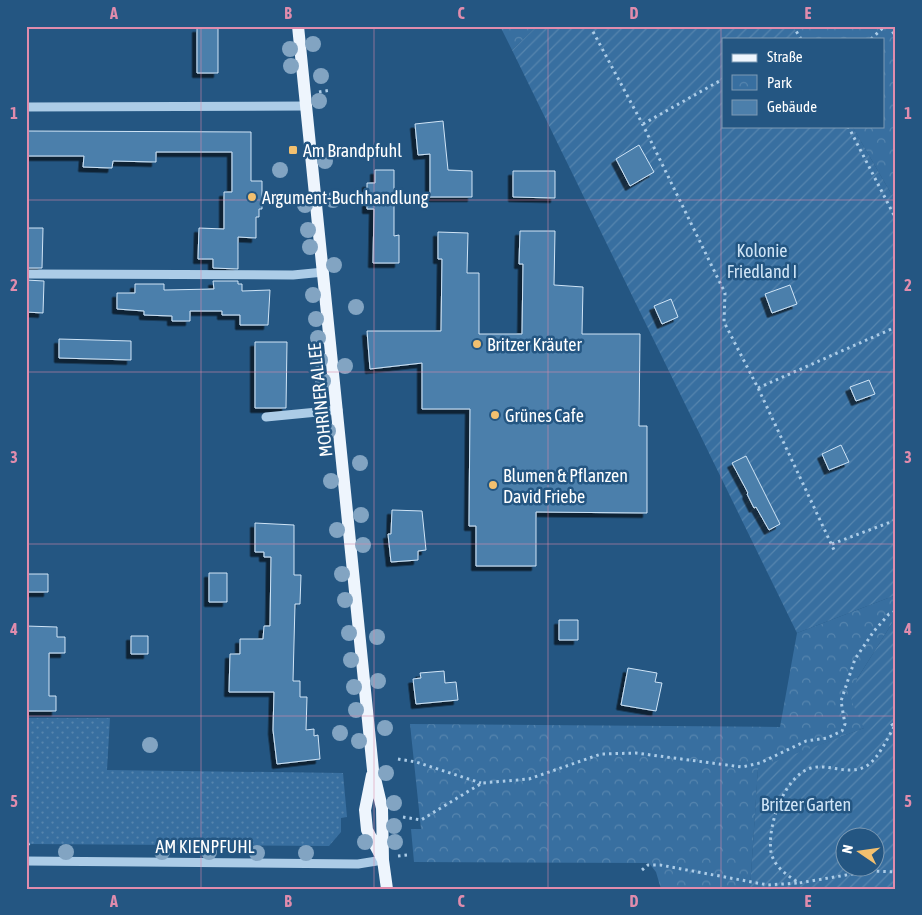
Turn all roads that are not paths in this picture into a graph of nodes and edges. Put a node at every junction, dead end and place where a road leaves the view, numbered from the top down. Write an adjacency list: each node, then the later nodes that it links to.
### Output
1 (298, 26): 3 (main road, MOHRINER ALLEE)
2 (26, 106): 3 (street)
3 (306, 106): 4 (main road, MOHRINER ALLEE)
4 (324, 272): 5 (street); 6 (main road, MOHRINER ALLEE)
5 (26, 274)
6 (338, 410): 7 (street); 8 (main road, MOHRINER ALLEE)
7 (266, 417)
8 (374, 770): 9 (main road, MOHRINER ALLEE); 9 (main road, MOHRINER ALLEE)
9 (383, 860): 10 (street, AM KIENPFUHL); 11 (main road, MOHRINER ALLEE)
10 (26, 861)
11 (387, 889)

